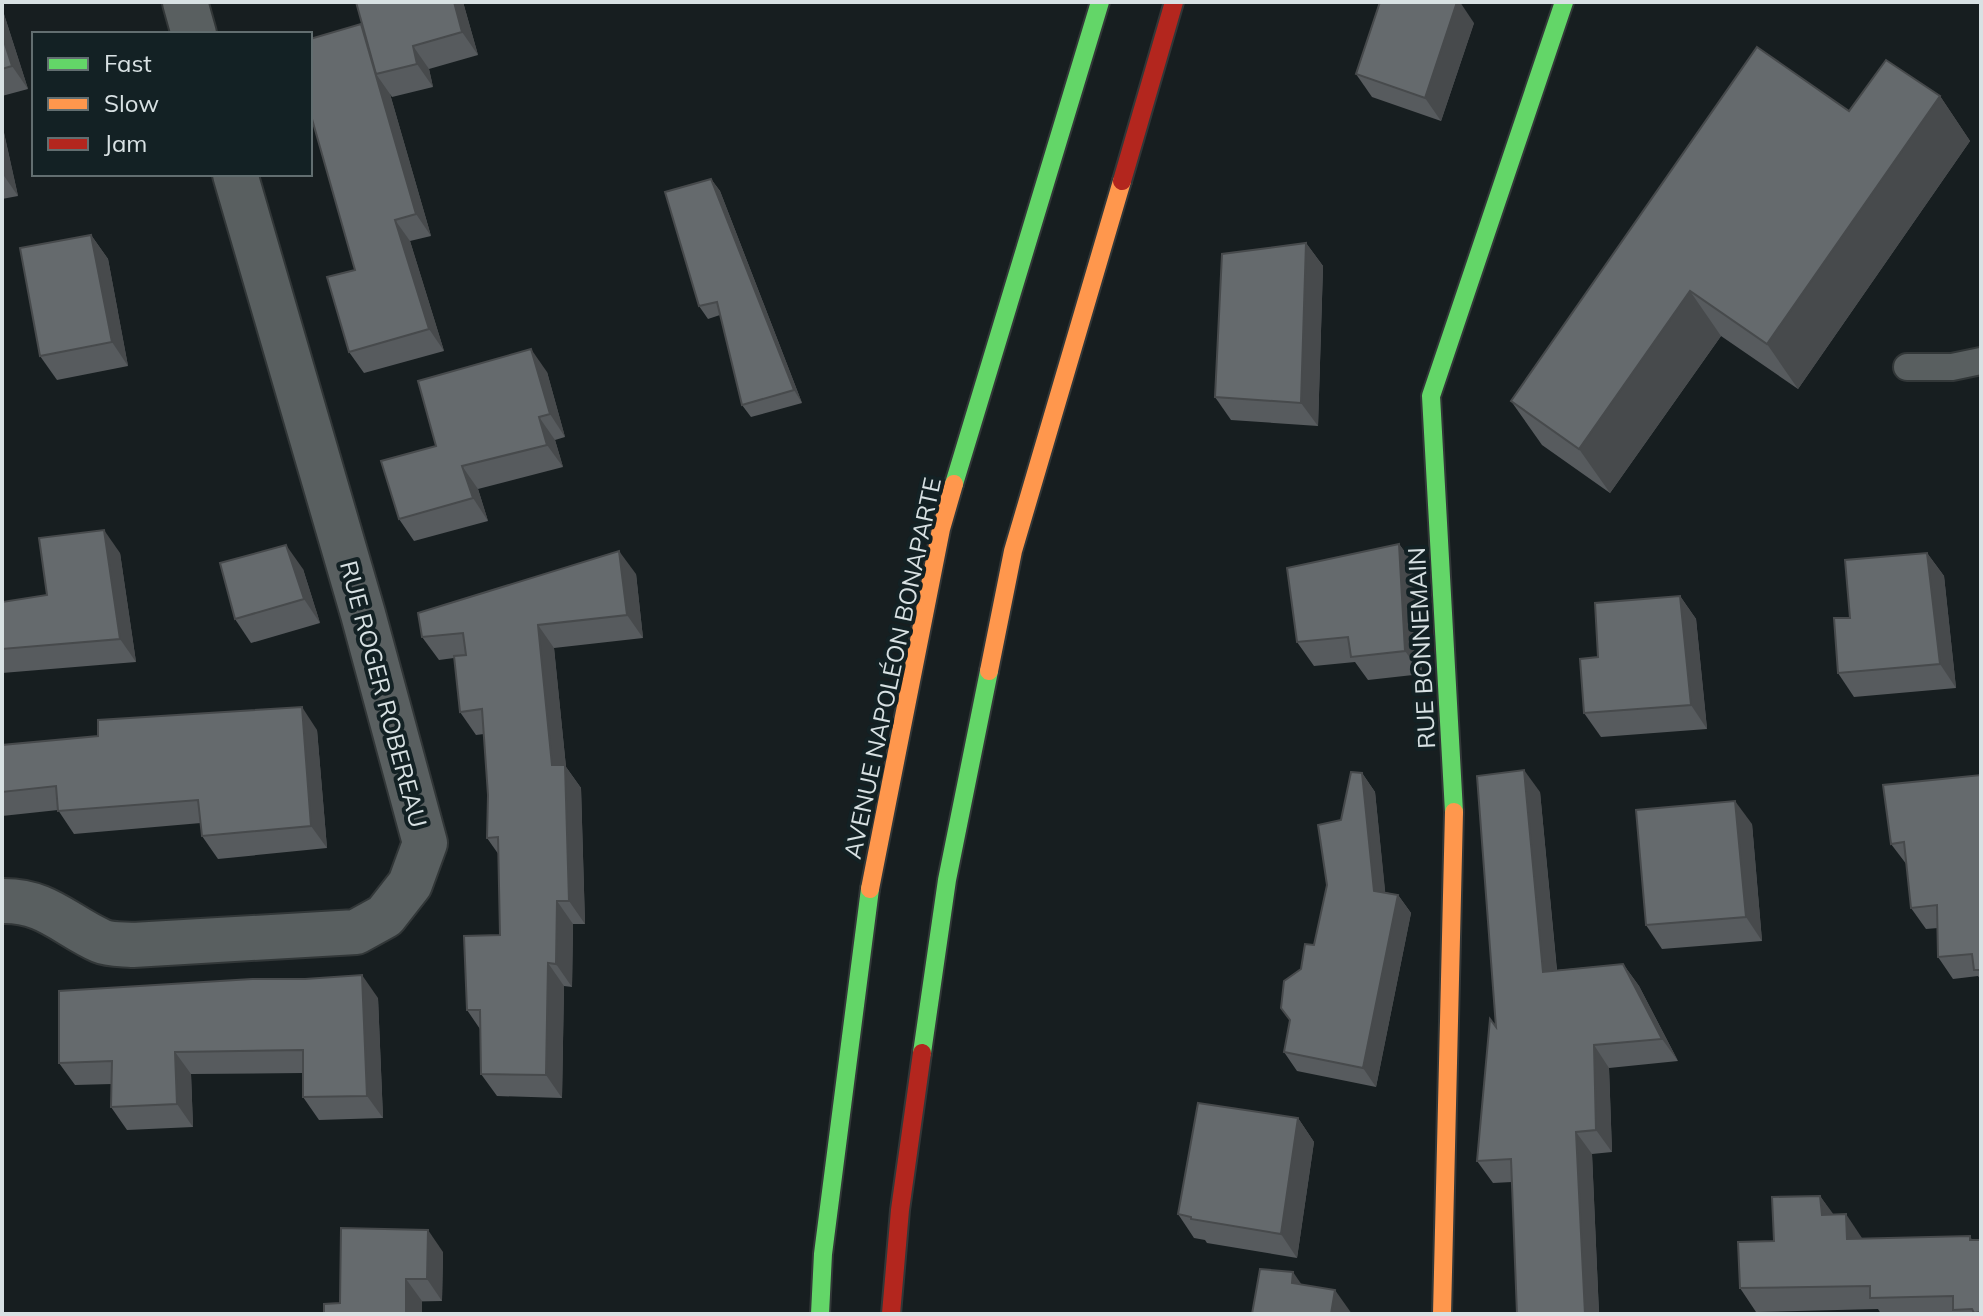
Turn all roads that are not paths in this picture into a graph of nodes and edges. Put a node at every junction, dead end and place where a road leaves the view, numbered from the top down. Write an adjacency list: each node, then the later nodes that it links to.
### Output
1 (185, 2): 5 (street)
2 (1100, 2): 10 (main road, AVENUE NAPOLÉON BONAPARTE)
3 (1174, 2): 11 (main road)
4 (1564, 2): 12 (main road, RUE BONNEMAIN)
5 (193, 32)
6 (236, 176): 9 (street, RUE ROGER ROBEREAU)
7 (1981, 361): 8 (lane)
8 (1907, 367)
9 (2, 901)
10 (820, 1314)
11 (891, 1314)
12 (1442, 1314)

